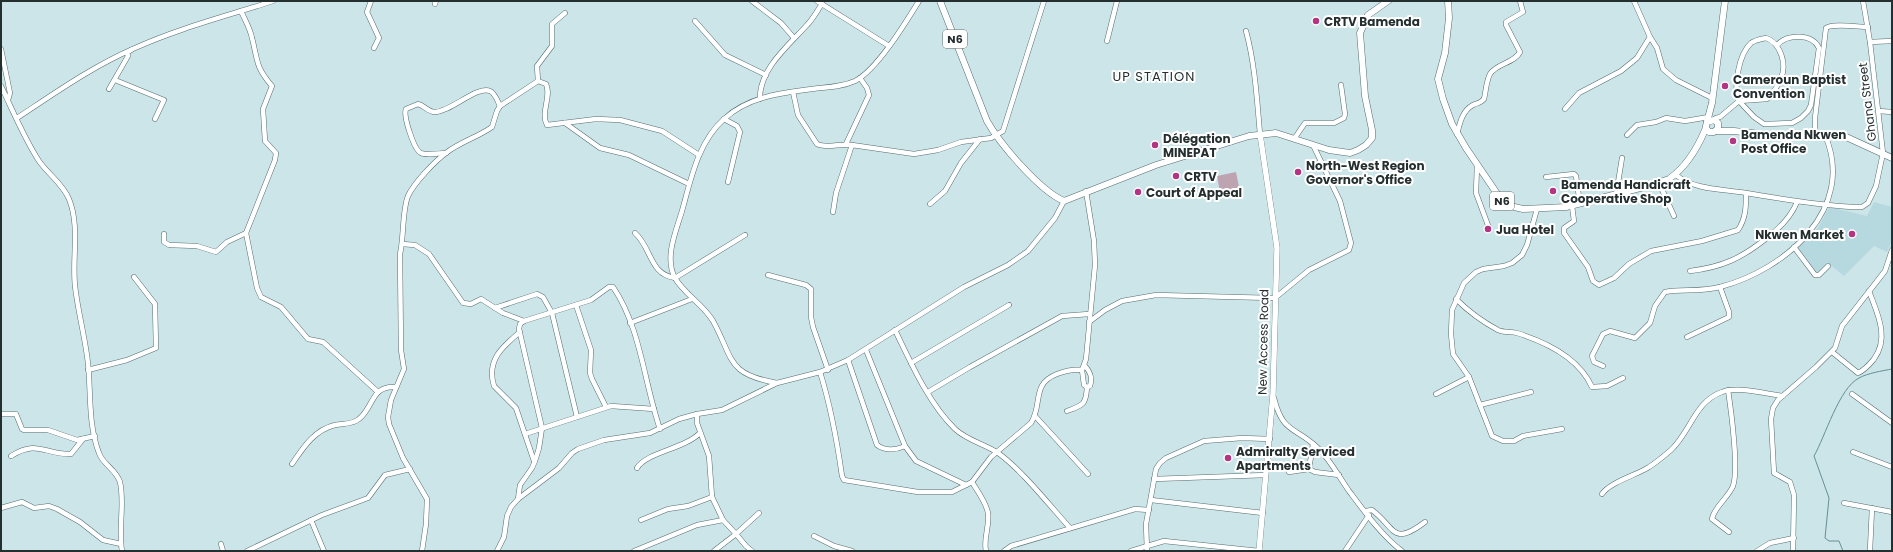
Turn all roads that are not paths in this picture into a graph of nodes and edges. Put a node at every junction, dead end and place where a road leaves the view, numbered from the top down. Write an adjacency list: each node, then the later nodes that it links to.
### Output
1 (273, 1): 16 (street)
2 (371, 1): 29 (street)
3 (752, 1): 22 (street)
4 (817, 1): 15 (street)
5 (919, 1): 27 (street)
6 (940, 1): 59 (highway, N6)
7 (1044, 1): 59 (street)
8 (1117, 1): 24 (street)
9 (1388, 1): 64 (highway)
10 (1448, 1): 55 (highway, N6)
11 (1520, 1): 55 (street)
12 (1634, 1): 21 (street)
13 (1724, 1): 41 (highway, N6)
14 (1863, 1): 19 (street, Ghana Street)
15 (822, 4): 22 (street); 27 (street)
16 (241, 11): 28 (street); 90 (street)
17 (565, 13): 34 (street)
18 (695, 21): 31 (street)
19 (1868, 27): 25 (street, Ghana Street); 57 (street)
20 (1246, 31): 54 (street)
21 (1650, 37): 41 (street); 44 (street)
22 (794, 38): 31 (street)
23 (1892, 41): 25 (street)
24 (1107, 42)
25 (1870, 42): 45 (street, Ghana Street)
26 (1777, 45): 42 (street); 42 (street); 42 (street)
27 (889, 46): 32 (street)
28 (135, 47): 33 (street); 47 (street)
29 (374, 48)
30 (1, 49): 40 (street)
31 (766, 75): 39 (street)
32 (860, 78): 38 (street); 62 (street)
33 (115, 80): 37 (street); 48 (street)
34 (538, 81): 43 (street); 51 (street)
35 (1341, 85): 61 (street)
36 (1, 86): 40 (street)
37 (109, 89)
38 (794, 92): 39 (street); 62 (street)
39 (760, 99): 49 (street)
40 (8, 100): 47 (street)
41 (1712, 101): 50 (highway, N6)
42 (1739, 101): 50 (street)
43 (500, 106): 66 (street); 66 (street)
44 (1565, 109)
45 (1879, 111): 46 (street); 67 (street, Ghana Street)
46 (1892, 112)
47 (17, 118): 124 (street)
48 (155, 119)
49 (724, 119): 68 (street); 74 (street)
50 (1712, 121): 52 (highway); 53 (highway, N6); 53 (highway); 56 (street); 65 (highway, N6)
51 (565, 123): 68 (street); 76 (street)
52 (1734, 130): 53 (highway); 57 (highway)
53 (1715, 131): 65 (highway, N6)
54 (1260, 134): 61 (highway); 77 (highway); 104 (main road, New Access Road)
55 (1457, 134): 71 (highway, N6)
56 (1627, 135)
57 (1815, 135): 58 (highway)
58 (1825, 135): 67 (highway); 84 (street)
59 (996, 136): 60 (street); 80 (highway, N6)
60 (980, 139): 63 (street); 82 (street)
61 (1294, 139): 64 (highway)
62 (846, 144): 63 (street)
63 (852, 145): 87 (street)
64 (1313, 145): 104 (street)
65 (1698, 145): 72 (highway, N6)
66 (446, 153): 94 (street)
67 (1884, 153): 70 (highway); 84 (street)
68 (699, 155): 76 (street)
69 (1622, 158): 79 (street)
70 (1892, 158)
71 (1477, 165): 86 (highway, N6); 89 (street)
72 (1676, 174): 75 (highway, N6); 78 (street)
73 (1546, 177): 83 (street)
74 (728, 182)
75 (1659, 183): 79 (highway, N6); 88 (street)
76 (689, 184): 101 (street)
77 (1086, 191): 80 (highway); 111 (street)
78 (1746, 193): 81 (street); 85 (street)
79 (1616, 195): 83 (highway, N6)
80 (1064, 201): 115 (street)
81 (1797, 202): 84 (street); 98 (street)
82 (930, 204)
83 (1580, 204): 85 (highway, N6)
84 (1827, 205): 95 (street)
85 (1572, 206): 86 (highway, N6)
86 (1537, 209): 106 (street)
87 (833, 212)
88 (1674, 216)
89 (1489, 228)
90 (246, 233): 92 (street); 133 (street)
91 (635, 233): 101 (street)
92 (164, 234)
93 (745, 235): 101 (street)
94 (402, 244): 109 (street); 130 (street)
95 (1794, 247): 97 (street); 102 (street)
96 (1892, 250): 103 (street)
97 (1828, 266)
98 (1690, 271)
99 (768, 275): 125 (street)
100 (134, 277): 124 (street)
101 (675, 278): 105 (street)
102 (1720, 287): 117 (street); 122 (street)
103 (1869, 290): 119 (street); 119 (street)
104 (1275, 298): 113 (street); 136 (main road, New Access Road)
105 (692, 299): 114 (street); 129 (street)
106 (1456, 299): 127 (street); 128 (street)
107 (576, 305): 110 (street); 114 (street); 141 (street)
108 (1009, 305): 121 (street)
109 (495, 308): 110 (street); 112 (street)
110 (552, 313): 112 (street); 147 (street)
111 (1089, 314): 113 (street); 134 (street)
112 (524, 321): 116 (street)
113 (1089, 322): 123 (street)
114 (630, 323): 142 (street)
115 (895, 330): 118 (street); 121 (street)
116 (520, 332): 149 (street); 153 (street)
117 (1687, 337)
118 (866, 350): 120 (street); 158 (street)
119 (1832, 352): 139 (street)
120 (848, 360): 125 (street); 158 (street)
121 (911, 363): 134 (street)
122 (1603, 366)
123 (1083, 367): 131 (street); 131 (street); 146 (street)
124 (88, 370): 154 (street)
125 (828, 370): 126 (street)
126 (820, 372): 129 (street); 174 (street)
127 (1469, 377): 137 (street); 140 (street)
128 (1623, 378)
129 (777, 383): 145 (street)
130 (396, 387): 133 (street); 166 (street)
131 (1087, 387): 143 (street)
132 (1728, 390): 139 (street); 175 (street); 192 (street)
133 (378, 392): 163 (street)
134 (928, 392): 159 (street)
135 (1531, 392): 140 (street)
136 (1273, 394): 156 (main road, New Access Road); 157 (street)
137 (1436, 394)
138 (1852, 394): 148 (street)
139 (1783, 396): 195 (street)
140 (1480, 405): 151 (street)
141 (606, 407): 142 (street); 147 (street)
142 (654, 410): 150 (street)
143 (1067, 411)
144 (1, 414): 155 (street)
145 (697, 414): 150 (street); 152 (street)
146 (1035, 416): 159 (street); 169 (street)
147 (577, 417): 149 (street)
148 (1892, 423)
149 (542, 428): 153 (street); 162 (street)
150 (660, 429): 177 (street)
151 (1562, 429)
152 (700, 433): 164 (street); 176 (street)
153 (526, 434): 162 (street)
154 (95, 436): 155 (street); 196 (street)
155 (83, 439): 161 (street)
156 (1270, 439): 170 (main road, New Access Road); 172 (street)
157 (1313, 444): 167 (street); 171 (street)
158 (905, 446): 174 (street)
159 (997, 452): 173 (street); 191 (street)
160 (1853, 452): 165 (street)
161 (11, 456)
162 (534, 461): 177 (street)
163 (292, 464)
164 (637, 468)
165 (1892, 468)
166 (410, 469): 187 (street); 204 (street)
167 (1309, 469): 168 (street); 171 (street)
168 (1289, 472)
169 (1088, 474)
170 (1266, 475): 172 (street); 185 (main road, New Access Road)
171 (1339, 475): 186 (street)
172 (1154, 478): 178 (street)
173 (972, 482): 174 (street); 210 (street)
174 (966, 485)
175 (1602, 494)
176 (712, 497): 188 (street); 189 (street)
177 (518, 499): 205 (street)
178 (1151, 500): 182 (street); 185 (street)
179 (1844, 503): 181 (street)
180 (1, 508): 196 (street)
181 (1872, 508): 183 (street); 199 (street)
182 (1149, 510): 191 (street); 198 (street)
183 (1892, 512)
184 (759, 513): 193 (street)
185 (1262, 513): 214 (main road, New Access Road)
186 (1367, 513): 190 (street); 215 (street); 216 (street)
187 (311, 520): 202 (street); 203 (street)
188 (641, 520)
189 (723, 520): 193 (street); 206 (street)
190 (1425, 522)
191 (1070, 528): 211 (street)
192 (1729, 532)
193 (736, 534): 207 (street); 208 (street)
194 (814, 536): 209 (street)
195 (1794, 538): 217 (street); 218 (street)
196 (121, 544): 200 (street)
197 (221, 544): 201 (street)
198 (1147, 545): 212 (street); 213 (street); 214 (street)
199 (1870, 550)
200 (121, 551)
201 (223, 551)
202 (247, 551)
203 (324, 551)
204 (422, 551)
205 (497, 551)
206 (634, 551)
207 (714, 551)
208 (752, 551)
209 (852, 551)
210 (986, 551)
211 (1004, 551)
212 (1131, 551)
213 (1147, 551)
214 (1259, 551)
215 (1344, 551)
216 (1402, 551)
217 (1756, 551)
218 (1793, 551)

